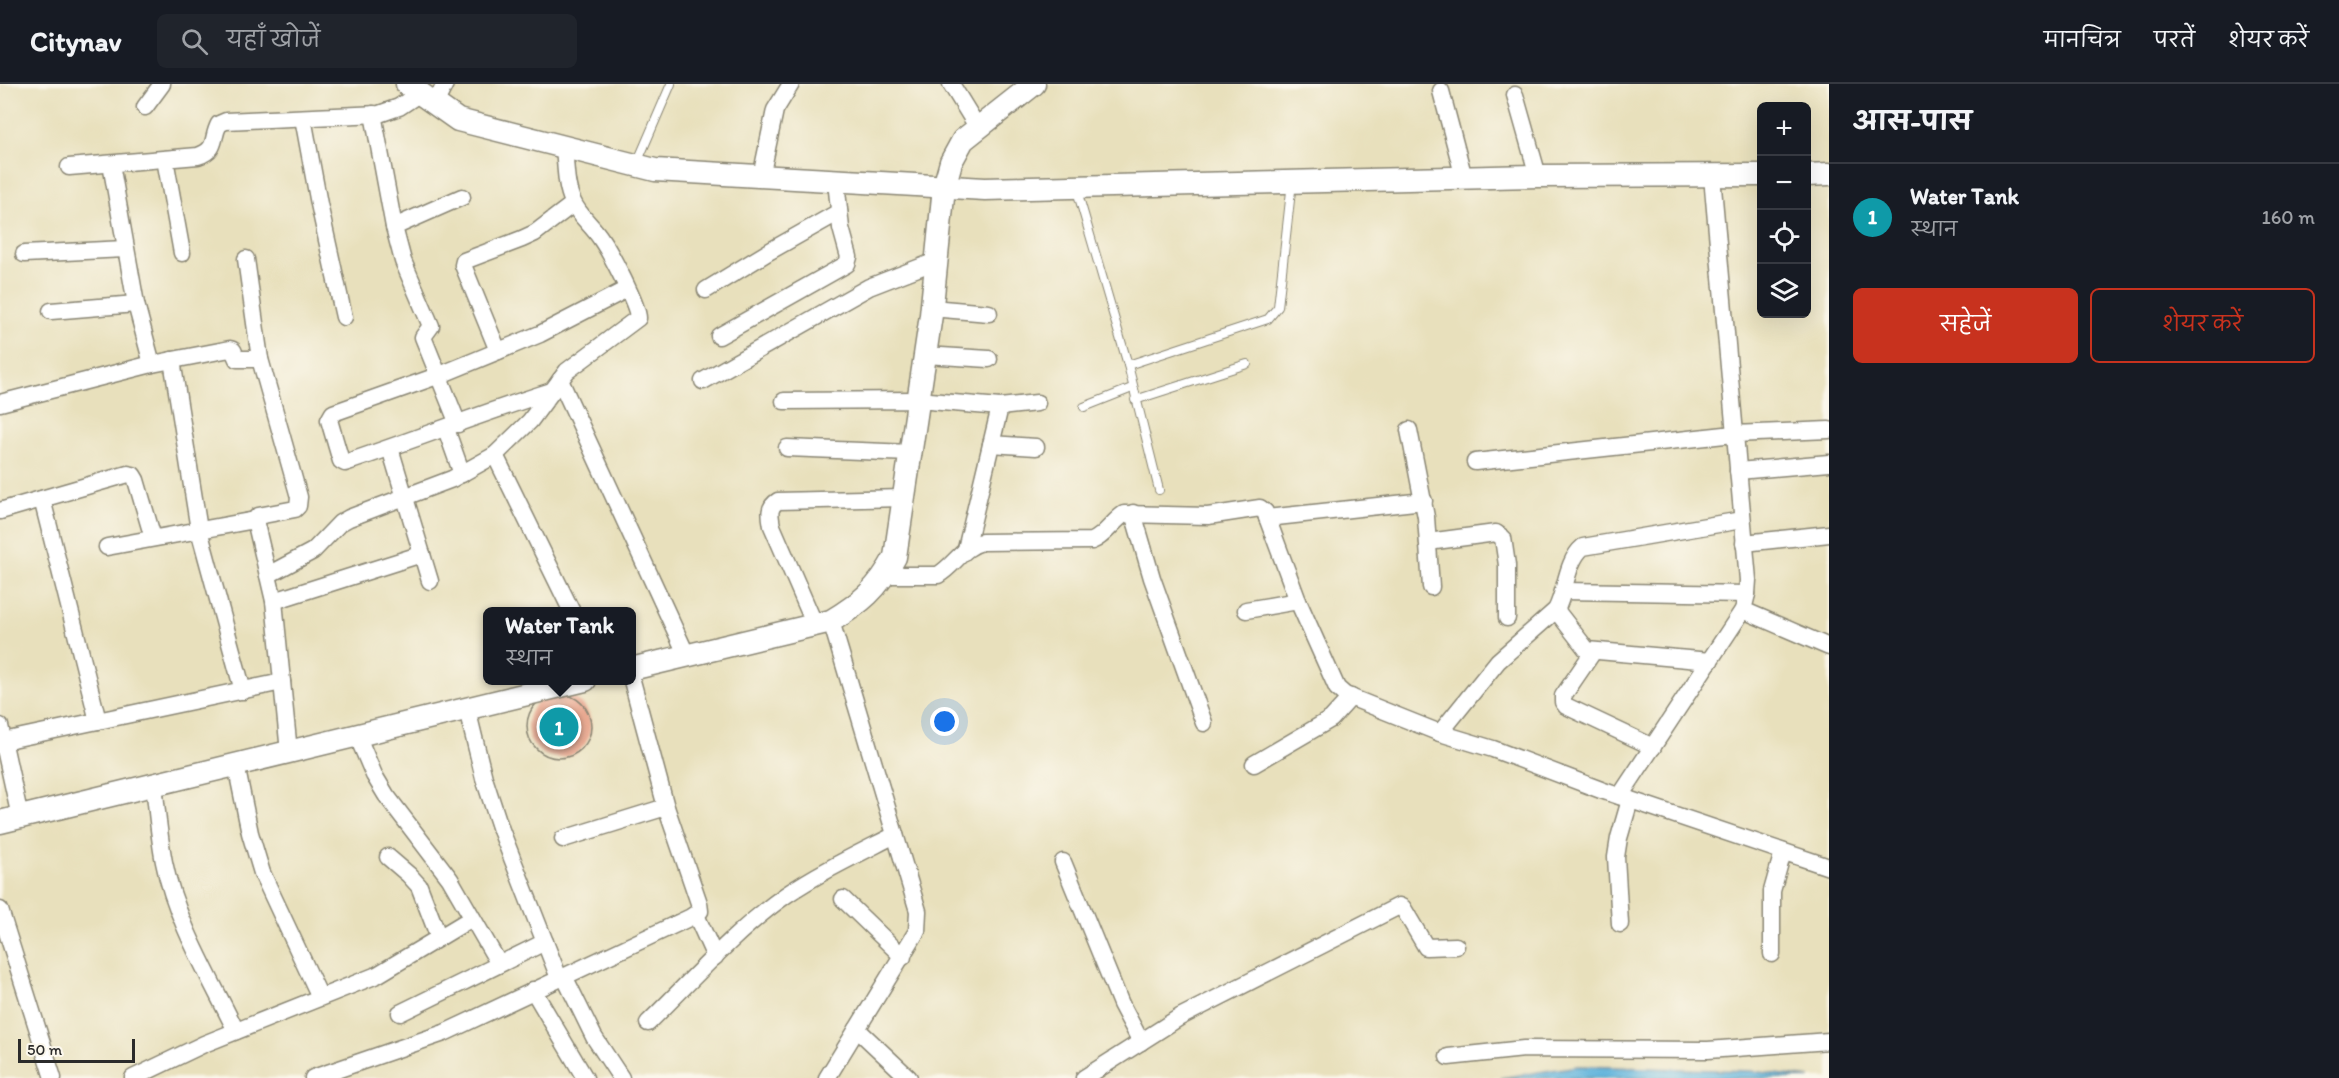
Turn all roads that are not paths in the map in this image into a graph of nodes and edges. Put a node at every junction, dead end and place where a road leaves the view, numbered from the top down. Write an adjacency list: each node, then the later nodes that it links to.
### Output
1 (162, 84): 9 (street)
2 (671, 84): 16 (lane)
3 (791, 84): 23 (street)
4 (951, 84): 12 (street)
5 (1034, 84): 12 (street)
6 (427, 91): 10 (street); 13 (street)
7 (1441, 91): 24 (street)
8 (1515, 95): 21 (street)
9 (145, 107)
10 (373, 114): 11 (street); 32 (street)
11 (303, 118): 14 (street); 44 (street)
12 (978, 128): 27 (street)
13 (564, 147): 16 (street); 30 (street)
14 (165, 159): 15 (street); 34 (street)
15 (111, 164): 17 (street); 33 (street)
16 (636, 166): 23 (street)
17 (69, 167)
18 (1829, 174): 20 (street)
19 (1757, 175): 22 (street)
20 (1811, 175)
21 (1538, 176): 22 (street); 24 (street)
22 (1712, 176): 68 (street)
23 (761, 177): 25 (street)
24 (1464, 178): 26 (street)
25 (836, 181): 27 (street); 31 (street)
26 (1292, 182): 28 (street); 53 (lane)
27 (944, 187): 28 (street); 37 (street)
28 (1076, 187): 53 (lane)
29 (462, 197): 32 (street)
30 (573, 204): 38 (street); 46 (street)
31 (839, 212): 39 (street); 45 (street)
32 (394, 227): 54 (street)
33 (125, 249): 35 (street); 40 (street)
34 (182, 253)
35 (24, 254)
36 (246, 259): 48 (street)
37 (936, 261): 41 (street); 55 (street)
38 (627, 289): 46 (street); 56 (street)
39 (706, 290)
40 (136, 304): 42 (street); 51 (street)
41 (932, 308): 43 (street); 47 (street)
42 (51, 311)
43 (989, 313)
44 (344, 317)
45 (719, 336)
46 (498, 351): 54 (street)
47 (925, 355): 49 (street); 58 (street)
48 (260, 358): 50 (street); 87 (street)
49 (989, 359)
50 (172, 360): 51 (street); 89 (street)
51 (152, 364): 61 (street)
52 (1247, 364): 59 (lane)
53 (1128, 365): 57 (lane)
54 (440, 375): 65 (street); 71 (street)
55 (703, 381)
56 (556, 386): 65 (street); 74 (street); 113 (street)
57 (1132, 388): 59 (lane); 63 (lane)
58 (918, 400): 60 (street); 64 (street); 73 (street)
59 (1135, 400): 79 (lane)
60 (784, 401)
61 (0, 403)
62 (1037, 403): 64 (street)
63 (1084, 406)
64 (1000, 407): 69 (street)
65 (452, 426): 71 (street); 78 (street)
66 (1408, 430): 83 (street)
67 (1829, 430): 68 (street)
68 (1734, 434): 75 (street); 77 (street)
69 (991, 444): 70 (street); 95 (street)
70 (1036, 447)
71 (390, 448): 80 (street)
72 (787, 448): 73 (street)
73 (910, 453): 81 (street)
74 (495, 455): 78 (street); 105 (street)
75 (1474, 462)
76 (1829, 463): 77 (street)
77 (1738, 471): 88 (street)
78 (462, 474): 80 (street)
79 (1159, 490)
80 (406, 496): 96 (street); 97 (street)
81 (904, 498): 98 (street); 110 (street)
82 (42, 500): 84 (street); 91 (street); 122 (street)
83 (1424, 501): 86 (street); 92 (street)
84 (0, 511)
85 (1133, 513): 86 (street); 95 (street); 123 (street)
86 (1267, 518): 104 (street)
87 (255, 520): 89 (street); 97 (street)
88 (1742, 520): 93 (street); 101 (street)
89 (199, 530): 91 (street); 119 (street)
90 (1829, 534): 93 (street)
91 (153, 538): 94 (street)
92 (1428, 542): 100 (street); 109 (street)
93 (1744, 543): 102 (street)
94 (107, 547)
95 (966, 549): 98 (street)
96 (422, 554): 99 (street); 103 (street)
97 (268, 575): 103 (street)
98 (886, 575): 110 (street)
99 (430, 581)
100 (1431, 587)
101 (1564, 591): 102 (street); 107 (street)
102 (1747, 594): 108 (street)
103 (274, 601): 116 (street)
104 (1298, 601): 106 (street); 120 (street)
105 (570, 607)
106 (1246, 610)
107 (1556, 610): 112 (street); 124 (street)
108 (1743, 610): 111 (street); 114 (street)
109 (1507, 618)
110 (823, 623): 113 (street); 135 (street)
111 (1829, 646)
112 (1593, 652): 114 (street); 127 (street)
113 (687, 656): 115 (street)
114 (1710, 661): 127 (street)
115 (636, 668)
116 (282, 682): 119 (street); 128 (street)
117 (568, 685): 121 (street)
118 (633, 685): 133 (street)
119 (243, 691): 122 (street)
120 (1351, 697): 124 (street); 129 (street)
121 (467, 709): 126 (street); 147 (street)
122 (98, 721): 125 (street)
123 (1204, 723)
124 (1440, 733): 132 (street)
125 (2, 734): 134 (street)
126 (357, 735): 128 (street); 144 (street)
127 (1653, 747): 132 (street)
128 (289, 752): 130 (street)
129 (1254, 764)
130 (236, 765): 131 (street); 155 (street)
131 (154, 785): 134 (street); 159 (street)
132 (1625, 798): 137 (street); 145 (street)
133 (666, 807): 136 (street); 143 (street)
134 (10, 820)
135 (895, 835): 150 (street); 151 (street)
136 (563, 839)
137 (1783, 852): 140 (street); 149 (street)
138 (388, 857): 146 (street)
139 (1063, 862): 161 (street)
140 (1829, 867)
141 (843, 899): 151 (street)
142 (0, 910): 163 (street)
143 (696, 915): 150 (street); 153 (street)
144 (472, 918): 146 (street); 152 (street)
145 (1620, 924)
146 (439, 938): 155 (street)
147 (545, 942): 152 (street); 153 (street)
148 (1456, 946): 161 (street)
149 (1772, 954)
150 (715, 957): 157 (street)
151 (903, 957): 158 (street)
152 (499, 964): 156 (street)
153 (562, 977): 154 (street); 167 (street)
154 (533, 990): 165 (street); 166 (street)
155 (320, 997): 159 (street)
156 (400, 1013)
157 (648, 1023)
158 (857, 1029): 168 (street); 169 (street)
159 (236, 1031): 164 (street)
160 (1829, 1041): 162 (street)
161 (1141, 1042): 170 (street)
162 (1448, 1058)
163 (53, 1078)
164 (133, 1078)
165 (313, 1078)
166 (585, 1078)
167 (621, 1078)
168 (827, 1078)
169 (909, 1078)
170 (1084, 1078)

